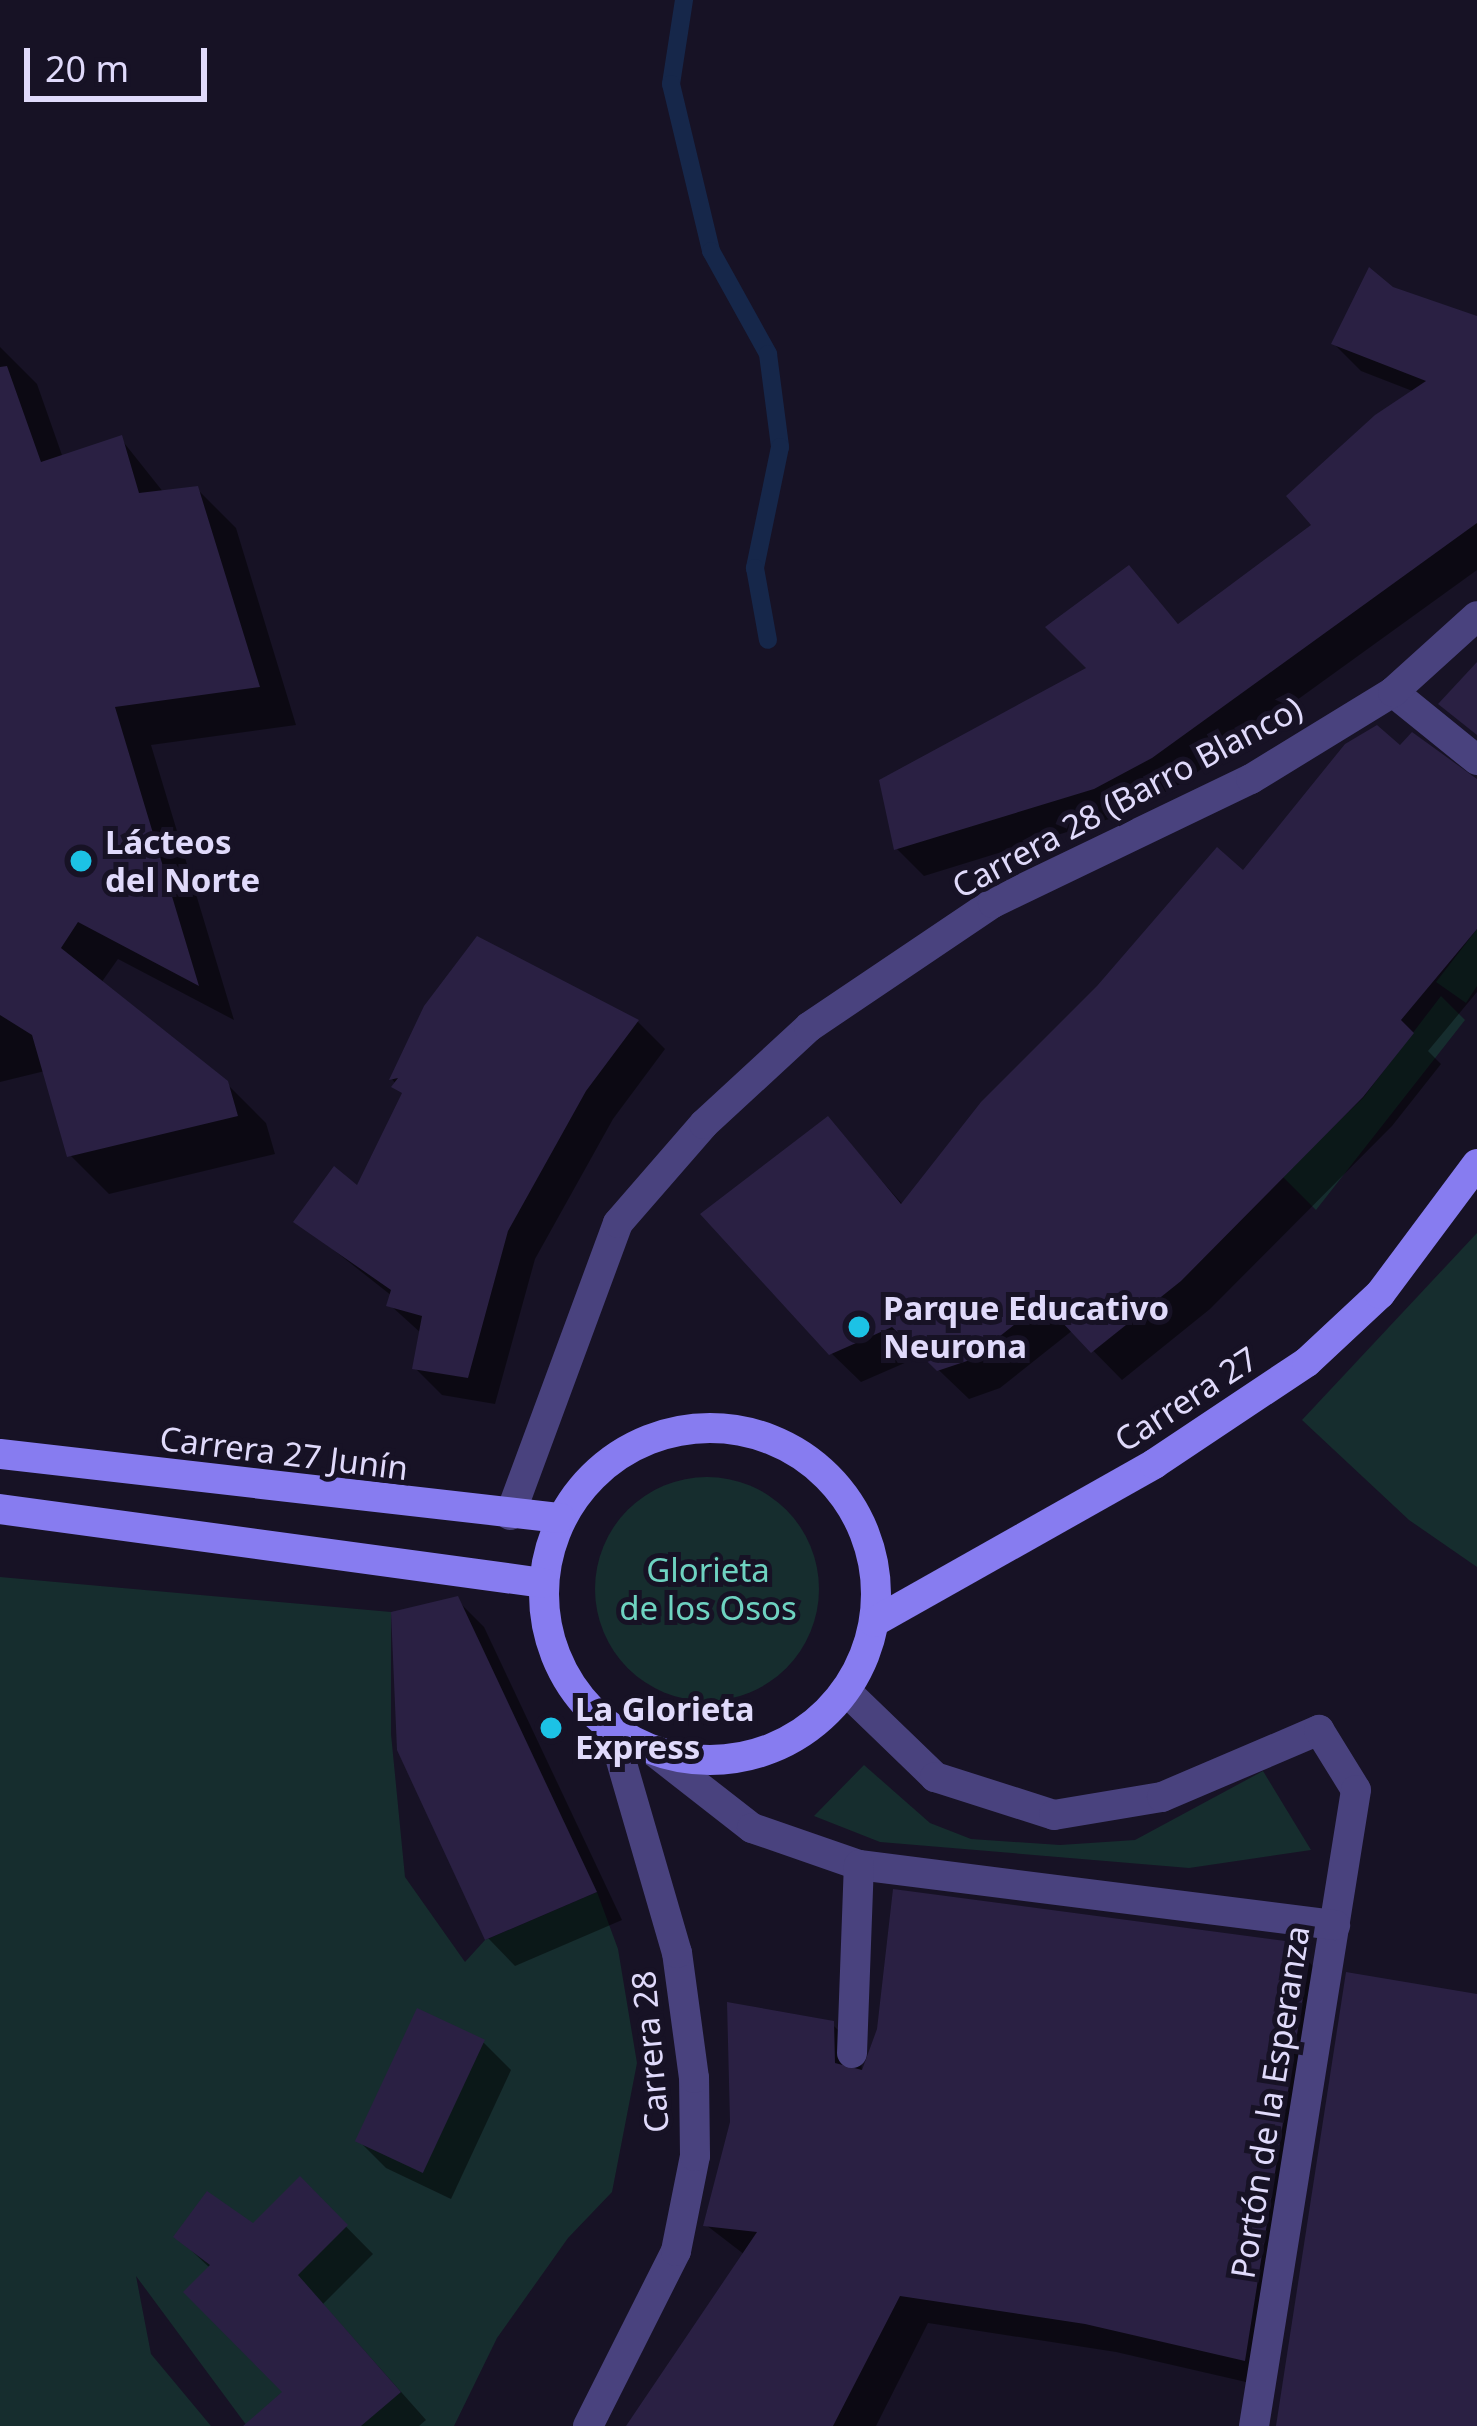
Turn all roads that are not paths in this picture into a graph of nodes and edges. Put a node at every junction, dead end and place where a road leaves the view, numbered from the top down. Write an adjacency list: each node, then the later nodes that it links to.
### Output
1 (1477, 616): 2 (street, Carrera 28 (Barro Blanco))
2 (1393, 692): 3 (street); 7 (street, Carrera 28 (Barro Blanco))
3 (1477, 760)
4 (1477, 1165): 10 (main road, Carrera 27)
5 (0, 1454): 7 (main road, Carrera 27 Junín)
6 (0, 1509): 9 (main road)
7 (510, 1515): 8 (main road, Carrera 27 Junín)
8 (560, 1519): 9 (main road); 10 (main road)
9 (543, 1582): 12 (main road)
10 (874, 1622): 11 (main road)
11 (846, 1691): 13 (main road); 15 (street, Portón de la Esperanza)
12 (612, 1729): 13 (main road); 17 (street, Carrera 28)
13 (652, 1750): 14 (street)
14 (859, 1865): 15 (street); 16 (street)
15 (1335, 1925): 18 (street, Portón de la Esperanza)
16 (852, 2053)
17 (587, 2426)
18 (1254, 2426)

